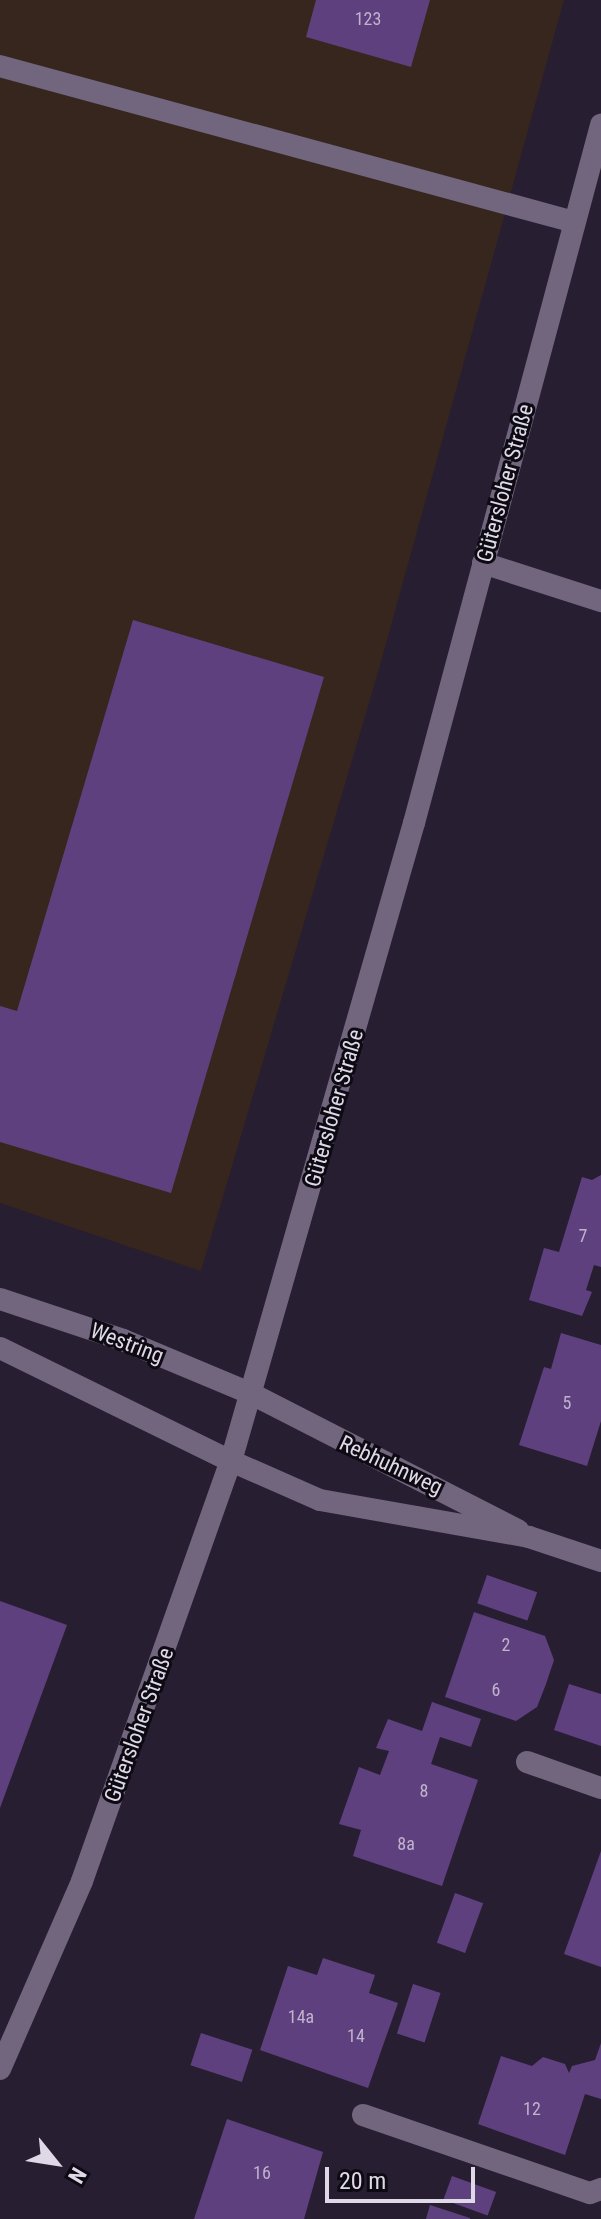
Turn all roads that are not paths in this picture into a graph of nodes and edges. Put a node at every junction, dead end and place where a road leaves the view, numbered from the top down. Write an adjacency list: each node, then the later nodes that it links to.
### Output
1 (0, 66): 3 (main road)
2 (601, 125): 3 (main road, Gütersloher Straße)
3 (574, 222): 4 (main road, Gütersloher Straße)
4 (483, 563): 5 (main road); 8 (main road, Gütersloher Straße)
5 (601, 601)
6 (0, 1299): 8 (main road, Westring)
7 (0, 1348): 9 (main road)
8 (252, 1394): 9 (main road, Gütersloher Straße); 10 (main road, Rebhuhnweg)
9 (231, 1461): 10 (main road, Rebhuhnweg); 14 (main road, Gütersloher Straße)
10 (529, 1537): 11 (main road, Rebhuhnweg)
11 (601, 1561)
12 (527, 1762): 13 (main road)
13 (601, 1788)
14 (0, 2069)
15 (363, 2115): 16 (main road)
16 (601, 2189)

